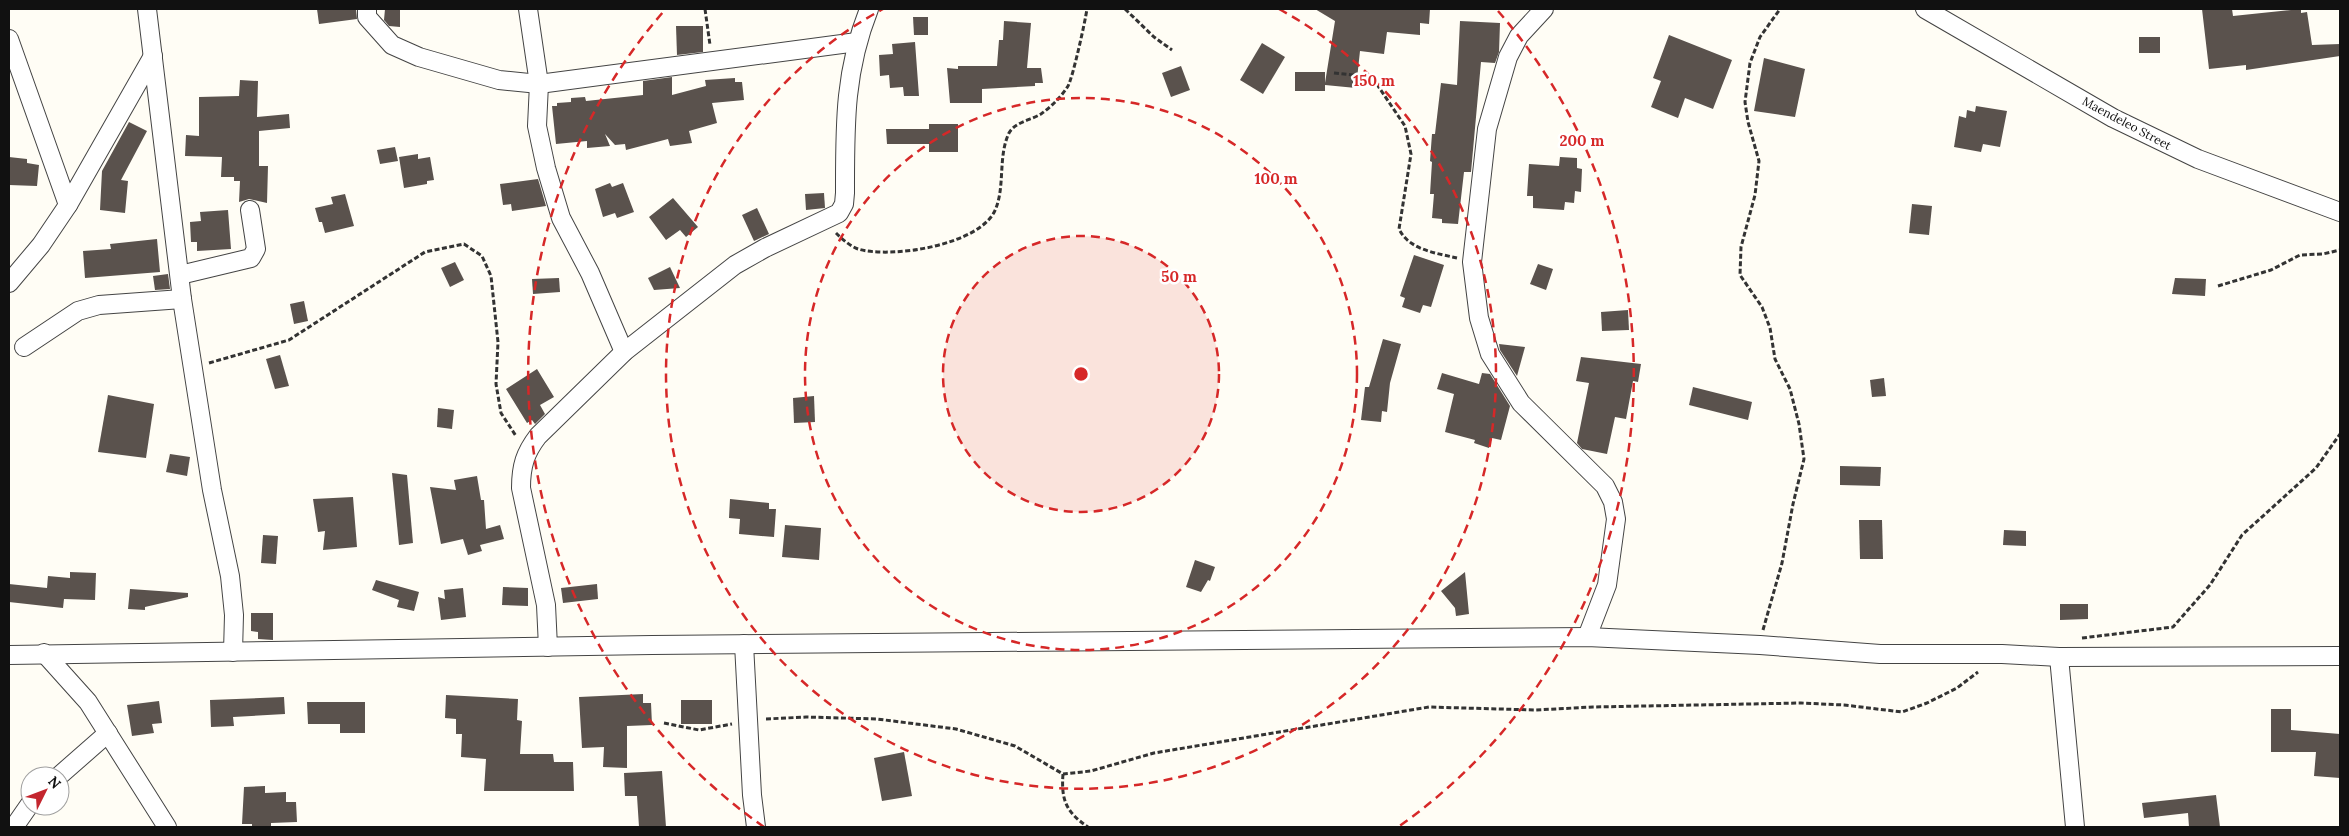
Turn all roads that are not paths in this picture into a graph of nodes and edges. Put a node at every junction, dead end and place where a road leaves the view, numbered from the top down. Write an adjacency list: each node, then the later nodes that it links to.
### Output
1 (147, 9): 9 (street)
2 (367, 9): 10 (street)
3 (528, 9): 10 (street)
4 (869, 9): 8 (street)
5 (1544, 9): 19 (street)
6 (1925, 9): 13 (street, Maendeleo Street)
7 (9, 39): 11 (street)
8 (857, 42): 10 (street); 18 (street)
9 (153, 56): 11 (street); 14 (street)
10 (539, 84): 18 (street)
11 (68, 206): 15 (street)
12 (250, 210): 14 (street)
13 (2340, 212)
14 (180, 275): 16 (street)
15 (9, 283)
16 (182, 299): 17 (street); 22 (street)
17 (24, 347)
18 (624, 352): 21 (street)
19 (1587, 637): 20 (street); 26 (street)
20 (744, 644): 21 (street); 32 (street)
21 (548, 647): 22 (street)
22 (233, 652): 23 (street)
23 (44, 653): 24 (street); 27 (street)
24 (9, 655)
25 (2340, 656): 26 (street)
26 (2059, 657): 33 (street)
27 (108, 733): 28 (street); 31 (street)
28 (70, 766)
29 (22, 816): 30 (street)
30 (14, 827)
31 (167, 827)
32 (756, 827)
33 (2075, 827)

